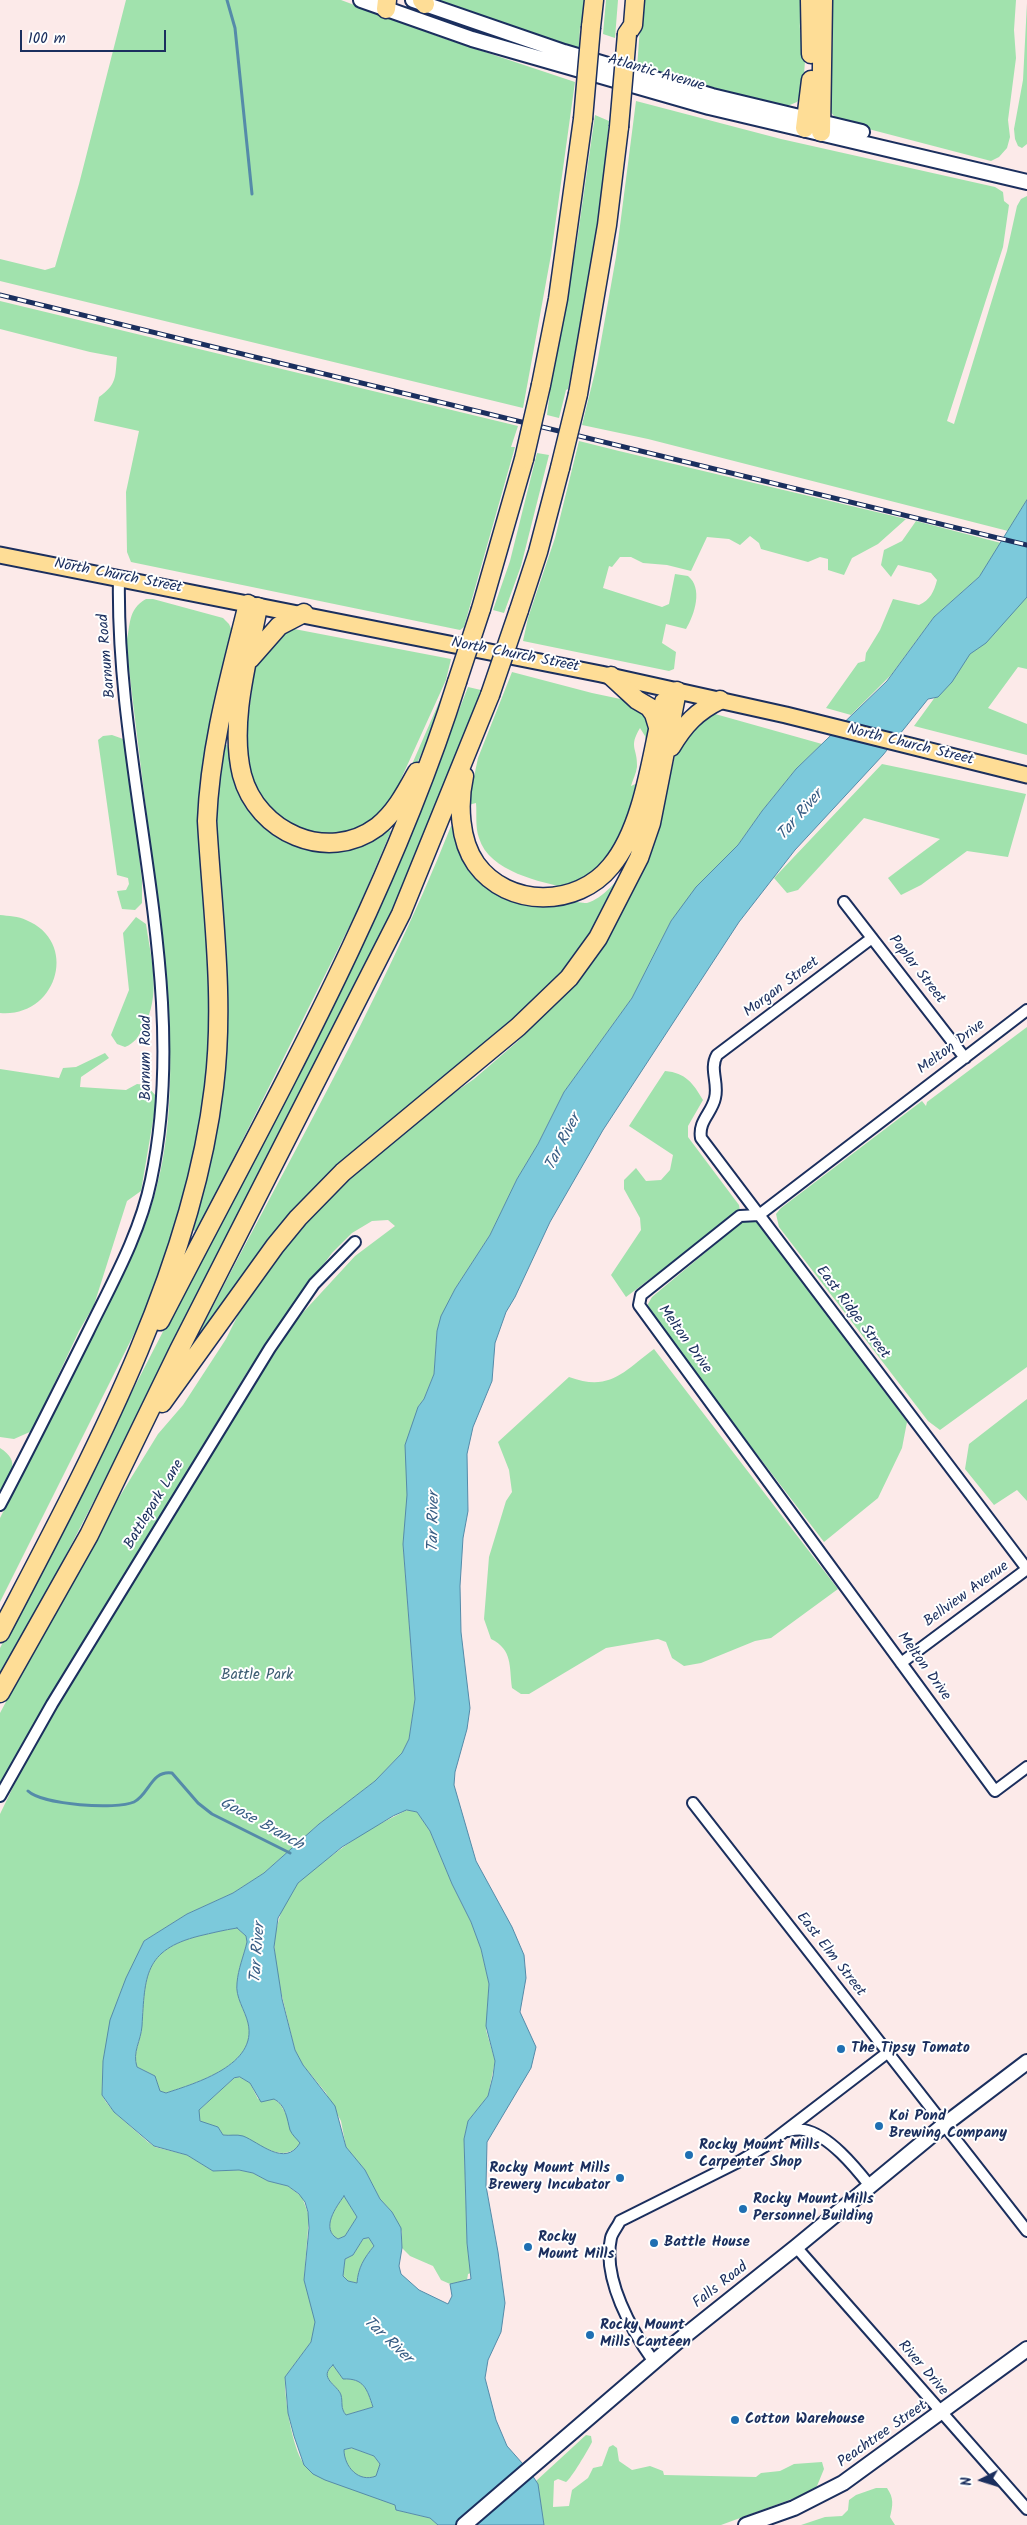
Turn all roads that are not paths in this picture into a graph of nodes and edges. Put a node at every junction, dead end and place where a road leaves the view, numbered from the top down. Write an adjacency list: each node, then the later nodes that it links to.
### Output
1 (361, 0): 7 (main road, Atlantic Avenue)
2 (628, 0): 9 (highway)
3 (634, 0): 9 (highway)
4 (810, 0): 10 (highway)
5 (823, 0): 10 (highway)
6 (420, 1): 10 (main road, Atlantic Avenue)
7 (386, 4): 10 (main road, Atlantic Avenue)
8 (592, 10): 22 (highway, bridge)
9 (628, 34): 20 (highway, bridge)
10 (814, 125): 11 (main road, Atlantic Avenue)
11 (1027, 182)
12 (0, 555): 13 (main road, North Church Street)
13 (119, 578): 14 (main road, North Church Street); 34 (street, Barnum Road)
14 (253, 604): 15 (main road, North Church Street); 16 (highway); 32 (highway)
15 (304, 614): 16 (highway); 17 (main road, North Church Street)
16 (248, 661): 22 (highway)
17 (611, 676): 18 (main road, North Church Street); 21 (highway)
18 (672, 690): 19 (main road, North Church Street); 21 (highway); 23 (highway)
19 (720, 700): 23 (highway); 24 (main road, North Church Street)
20 (488, 701): 21 (highway); 33 (highway)
21 (658, 727)
22 (442, 731): 32 (highway)
23 (665, 756): 33 (highway)
24 (1027, 775)
25 (844, 902): 26 (street, Poplar Street)
26 (872, 938): 28 (street, Poplar Street); 29 (street, Morgan Street)
27 (1027, 1010): 28 (street, Melton Drive)
28 (965, 1058): 30 (street, Melton Drive)
29 (712, 1064): 30 (street, East Ridge Street)
30 (759, 1215): 35 (street, East Ridge Street); 37 (street, Melton Drive)
31 (355, 1242): 40 (street, Battlepark Lane)
32 (120, 1390): 36 (highway)
33 (131, 1446): 38 (highway)
34 (0, 1505)
35 (1027, 1569): 37 (street, Bellview Avenue)
36 (0, 1633)
37 (901, 1663): 39 (street, Melton Drive)
38 (0, 1693)
39 (1027, 1766)
40 (0, 1796)
41 (693, 1803): 42 (street, East Elm Street)
42 (887, 2053): 44 (street, East Elm Street); 45 (street)
43 (1027, 2062): 44 (main road, Falls Road)
44 (944, 2125): 46 (main road, Falls Road); 47 (street, East Elm Street)
45 (786, 2131): 46 (street); 50 (street)
46 (870, 2186): 48 (main road, Falls Road)
47 (1027, 2232)
48 (796, 2247): 50 (main road, Falls Road); 51 (street, River Drive)
49 (1027, 2349): 51 (main road, Peachtree Street)
50 (654, 2362): 53 (main road, Falls Road)
51 (941, 2414): 52 (street, River Drive); 54 (main road, Peachtree Street)
52 (1027, 2509)
53 (464, 2525)
54 (746, 2525)

